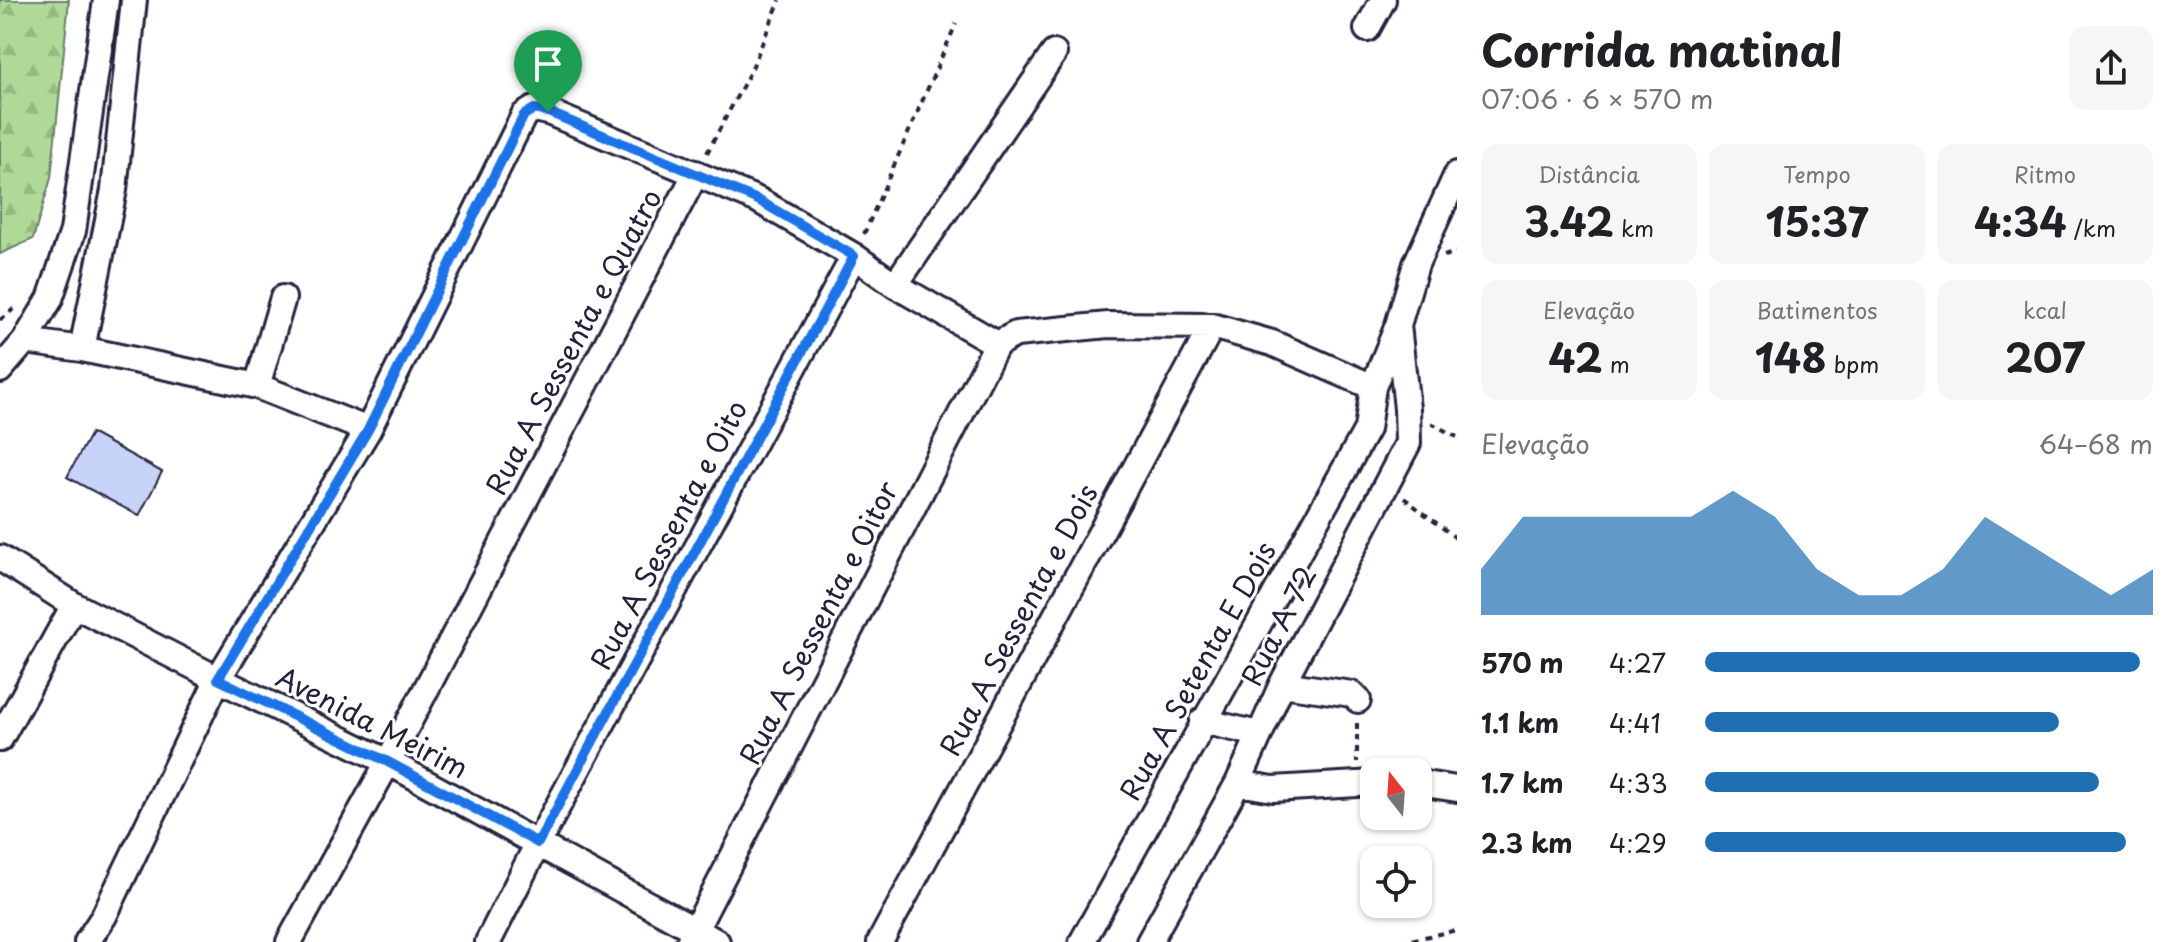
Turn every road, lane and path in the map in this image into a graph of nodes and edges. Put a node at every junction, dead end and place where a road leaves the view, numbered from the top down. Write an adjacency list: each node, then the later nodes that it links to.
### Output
1 (106, 0): 15 (street)
2 (134, 0): 17 (street)
3 (780, 0): 8 (path)
4 (1383, 0): 6 (street)
5 (956, 24): 10 (path)
6 (1367, 29)
7 (1054, 53): 11 (street)
8 (696, 173): 10 (street); 22 (street, Rua A Sessenta e Quatro); 35 (street, Rua A Sessenta e Quatro)
9 (1457, 174): 13 (street)
10 (854, 256): 11 (street); 40 (street, Rua A Sessenta e Oito)
11 (895, 285): 16 (street)
12 (283, 298): 19 (street)
13 (1398, 325): 20 (street); 23 (street, Rua A 72)
14 (1212, 326): 16 (street); 20 (street); 47 (street, Rua A Sessenta e Dois)
15 (25, 341): 17 (street); 18 (street)
16 (997, 344): 42 (street, Rua A Sessenta e Oitor)
17 (82, 349): 19 (street)
18 (0, 370)
19 (257, 386): 22 (street)
20 (1373, 387): 21 (street)
21 (1367, 429): 23 (street); 31 (street, Rua A Setenta E Dois)
22 (368, 430): 28 (street, Rua A Sessenta e Quatro)
23 (1408, 443): 24 (street, Rua A 72)
24 (1387, 484): 25 (path); 29 (street, Rua A 72)
25 (1457, 539)
26 (0, 558): 27 (street, Avenida Meirim)
27 (74, 605): 28 (street, Avenida Meirim); 33 (street)
28 (218, 679): 35 (street, Avenida Meirim); 43 (street)
29 (1282, 684): 30 (street); 32 (street, Rua A 72)
30 (1358, 700): 34 (path)
31 (1202, 721): 32 (street); 48 (street, Rua A Setenta E Dois)
32 (1259, 734): 36 (street, Rua A 72)
33 (0, 739)
34 (1360, 758)
35 (388, 762): 40 (street, Avenida Meirim); 44 (street, Rua A Sessenta e Quatro)
36 (1238, 783): 37 (street); 49 (street, Rua A 72)
37 (1360, 783)
38 (1432, 785): 39 (street)
39 (1457, 789)
40 (538, 843): 42 (street, Avenida Meirim); 45 (street, Rua A Sessenta e Oito)
41 (1457, 930): 50 (path)
42 (692, 936): 46 (street, Avenida Meirim)
43 (87, 942)
44 (289, 942)
45 (488, 942)
46 (717, 942)
47 (880, 942)
48 (1082, 942)
49 (1149, 942)
50 (1401, 942)

